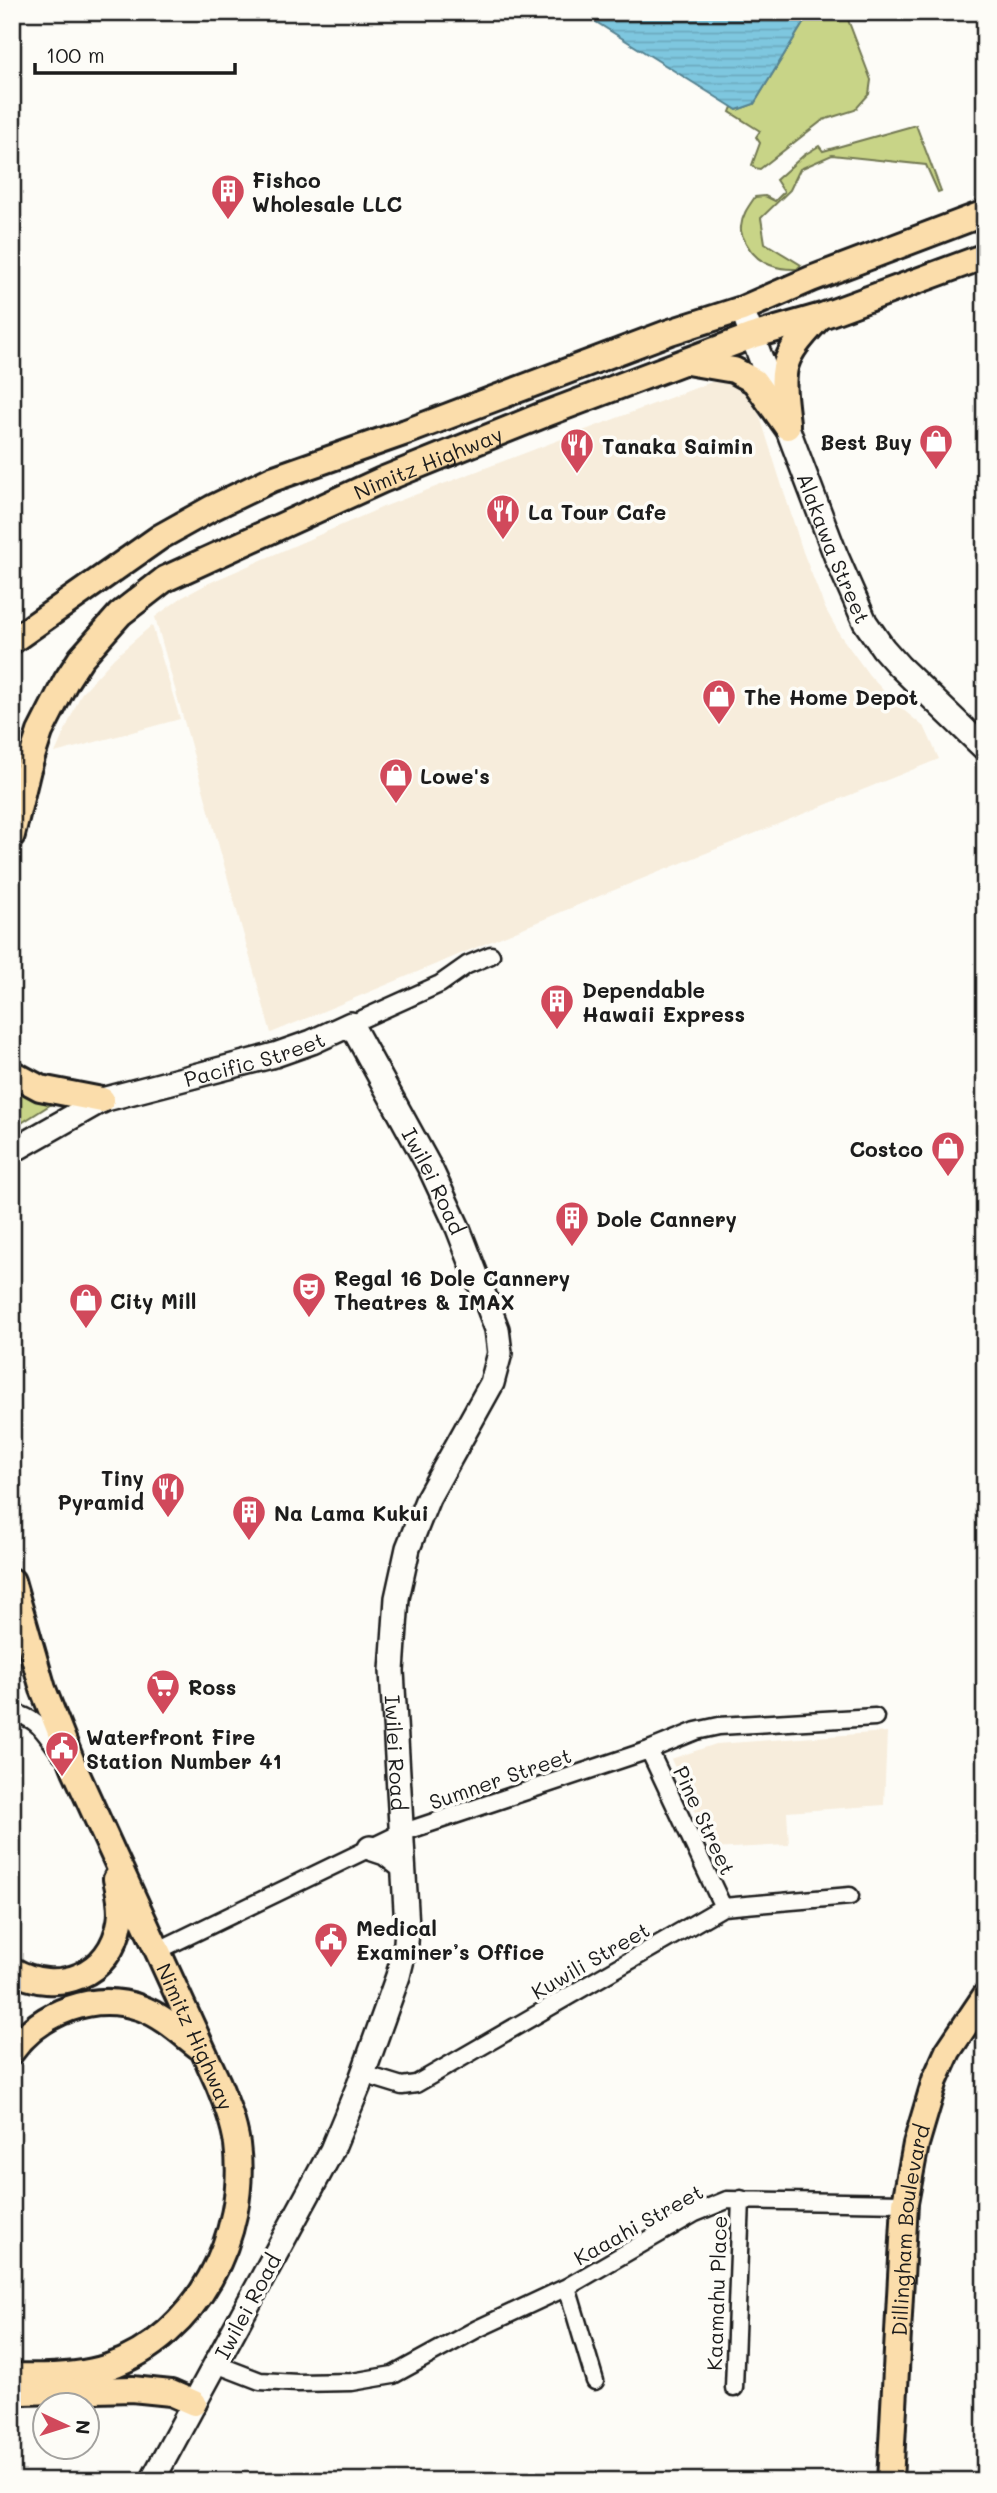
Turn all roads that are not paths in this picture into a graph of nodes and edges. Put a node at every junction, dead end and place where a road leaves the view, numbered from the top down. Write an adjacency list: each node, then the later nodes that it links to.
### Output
1 (985, 213): 3 (main road, Nimitz Highway)
2 (985, 256): 4 (main road, Nimitz Highway)
3 (742, 309): 5 (street, Alakawa Street); 8 (main road, Nimitz Highway)
4 (822, 316): 5 (main road, Nimitz Highway); 7 (main road)
5 (752, 336): 6 (main road, Nimitz Highway); 7 (street, Alakawa Street)
6 (686, 362): 7 (main road); 10 (main road, Nimitz Highway)
7 (787, 427): 9 (street, Alakawa Street)
8 (12, 641)
9 (985, 749)
10 (12, 835)
11 (491, 955): 12 (street, Pacific Street)
12 (351, 1024): 14 (street, Pacific Street); 21 (street, Iwilei Road)
13 (12, 1073): 14 (main road)
14 (102, 1100): 15 (street, Pacific Street)
15 (12, 1151)
16 (12, 1581): 20 (main road, Nimitz Highway)
17 (12, 1712): 20 (street)
18 (875, 1717): 19 (street, Sumner Street)
19 (649, 1750): 21 (street, Sumner Street); 26 (street, Pine Street)
20 (75, 1770): 23 (main road, Nimitz Highway)
21 (401, 1833): 22 (street, Sumner Street); 24 (street, Iwilei Road)
22 (370, 1849): 24 (street); 27 (street, Sumner Street)
23 (112, 1852): 27 (main road, Nimitz Highway); 29 (main road)
24 (404, 1867): 34 (street, Iwilei Road)
25 (850, 1896): 26 (street, Kuwili Street)
26 (723, 1907): 34 (street, Kuwili Street)
27 (159, 1950): 32 (main road, Nimitz Highway)
28 (12, 1970): 29 (main road)
29 (43, 1982): 31 (main road)
30 (985, 1996): 36 (main road, Dillingham Boulevard)
31 (44, 2019): 32 (main road); 33 (main road)
32 (203, 2050): 39 (main road, Nimitz Highway)
33 (12, 2051)
34 (363, 2074): 38 (street, Iwilei Road)
35 (741, 2199): 36 (street, Kaaahi Street); 37 (street, Kaaahi Street); 41 (street, Kaamahu Place)
36 (905, 2203): 45 (main road, Dillingham Boulevard)
37 (567, 2287): 38 (street, Kaaahi Street); 40 (street)
38 (216, 2364): 43 (street, Iwilei Road)
39 (12, 2376)
40 (595, 2381)
41 (734, 2388)
42 (12, 2392): 43 (main road)
43 (194, 2403): 44 (street, Iwilei Road)
44 (152, 2481)
45 (890, 2481)

